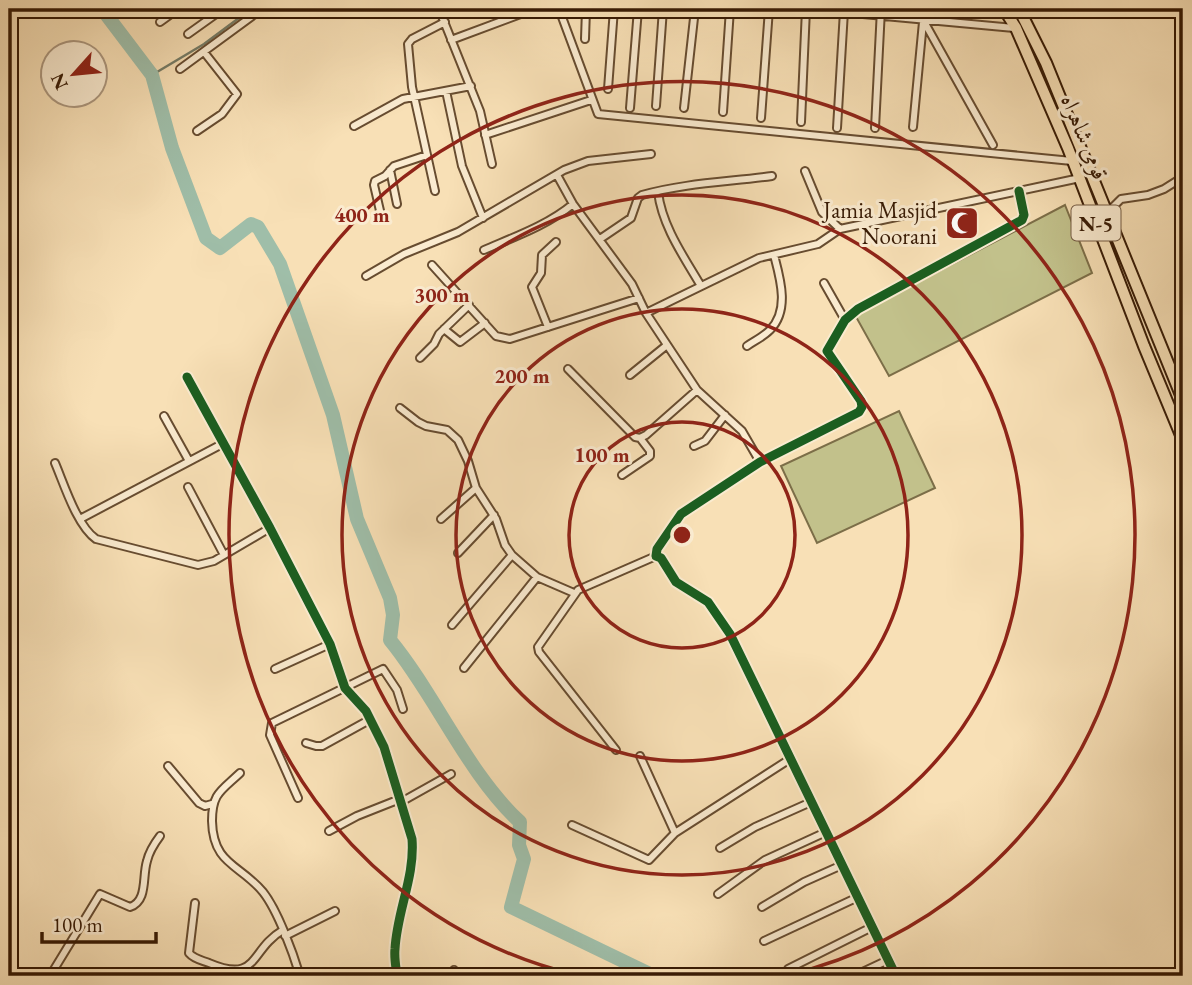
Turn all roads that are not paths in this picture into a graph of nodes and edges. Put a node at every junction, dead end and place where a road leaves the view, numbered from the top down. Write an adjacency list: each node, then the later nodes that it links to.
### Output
1 (178, 9): 21 (street)
2 (223, 9): 24 (street)
3 (259, 9): 27 (street)
4 (439, 9): 22 (street)
5 (534, 9): 26 (street)
6 (559, 9): 33 (street)
7 (586, 9): 25 (street)
8 (614, 9): 30 (street)
9 (638, 9): 35 (street)
10 (663, 9): 34 (street)
11 (695, 9): 36 (street)
12 (730, 9): 37 (street)
13 (769, 9): 38 (street)
14 (807, 9): 18 (street); 39 (street)
15 (917, 9): 20 (street)
16 (1004, 9): 23 (highway, قومی شاہراہ / N-5)
17 (1019, 9): 62 (highway, قومی شاہراہ / N-5)
18 (844, 11): 19 (street); 42 (street)
19 (881, 13): 20 (street); 43 (street)
20 (924, 20): 23 (street); 41 (street); 46 (street)
21 (160, 22)
22 (445, 22): 26 (street); 32 (street)
23 (1016, 28): 49 (highway, قومی شاہراہ / N-5)
24 (188, 34)
25 (585, 39)
26 (451, 40): 29 (street)
27 (204, 52): 28 (street); 44 (street)
28 (180, 69)
29 (471, 86): 31 (street); 45 (street)
30 (608, 89)
31 (446, 91): 32 (street); 64 (street)
32 (414, 97): 40 (street); 48 (street)
33 (591, 100): 45 (street); 49 (street)
34 (656, 106)
35 (630, 108)
36 (684, 108)
37 (723, 112)
38 (761, 118)
39 (801, 122)
40 (354, 126)
41 (913, 127)
42 (837, 128)
43 (875, 128)
44 (197, 131)
45 (485, 135): 50 (street)
46 (992, 145)
47 (651, 154): 53 (street)
48 (427, 155): 51 (street); 57 (street)
49 (1073, 161): 56 (highway, قومی شاہراہ / N-5)
50 (492, 164)
51 (390, 170): 60 (street); 63 (street)
52 (805, 171): 65 (street)
53 (556, 175): 61 (street); 64 (street)
54 (772, 176): 59 (street)
55 (1183, 177): 62 (street)
56 (1080, 178): 58 (street); 93 (highway, قومی شاہراہ / N-5)
57 (435, 191)
58 (1018, 191): 65 (street); 77 (street)
59 (658, 192): 66 (street); 73 (street)
60 (397, 204)
61 (573, 204): 66 (street); 68 (street)
62 (1106, 214): 88 (highway, قومی شاہراہ / N-5)
63 (381, 215)
64 (483, 218): 71 (street)
65 (839, 229): 69 (street)
66 (600, 239): 74 (street)
67 (556, 242): 79 (street)
68 (484, 250)
69 (774, 255): 73 (street); 82 (street)
70 (432, 265): 75 (street)
71 (366, 276)
72 (824, 283): 77 (street)
73 (701, 286): 76 (street)
74 (639, 298): 76 (street); 79 (street)
75 (469, 305): 78 (street); 80 (street)
76 (646, 313): 81 (street)
77 (845, 320): 97 (street)
78 (485, 323): 79 (street); 80 (street)
79 (548, 327)
80 (444, 329): 83 (street)
81 (667, 345): 85 (street); 87 (street)
82 (747, 346)
83 (420, 358)
84 (568, 369): 92 (street)
85 (630, 375)
86 (187, 377): 94 (street)
87 (697, 390): 90 (street); 92 (street)
88 (1183, 400)
89 (400, 408): 101 (street)
90 (725, 415): 95 (street); 97 (street)
91 (164, 416): 96 (street)
92 (640, 438): 99 (street)
93 (1183, 440)
94 (223, 443): 96 (street); 105 (street)
95 (694, 446)
96 (189, 461): 103 (street)
97 (760, 462): 109 (street)
98 (54, 463): 103 (street)
99 (622, 475)
100 (188, 487): 107 (street)
101 (476, 488): 102 (street); 104 (street)
102 (494, 515): 106 (street); 108 (street)
103 (80, 519): 107 (street)
104 (441, 519)
105 (270, 528): 107 (street); 113 (street)
106 (458, 553)
107 (224, 555)
108 (512, 555): 110 (street); 112 (street)
109 (656, 556): 111 (street); 122 (street)
110 (537, 577): 111 (street); 114 (street)
111 (574, 593): 120 (street)
112 (452, 625)
113 (330, 644): 115 (street); 116 (street)
114 (464, 668)
115 (275, 669)
116 (345, 688): 117 (street); 118 (street); 126 (street)
117 (403, 709)
118 (371, 719): 119 (street); 127 (street)
119 (306, 743)
120 (616, 750)
121 (640, 756): 133 (street)
122 (790, 759): 128 (street); 133 (street)
123 (169, 766): 129 (street)
124 (240, 773): 129 (street)
125 (452, 774): 127 (street)
126 (298, 798)
127 (400, 800): 131 (street); 150 (street)
128 (811, 802): 132 (street); 135 (street)
129 (212, 804): 143 (street)
130 (572, 825): 133 (street)
131 (329, 831)
132 (825, 832): 136 (street); 137 (street)
133 (675, 833)
134 (160, 836): 148 (street)
135 (720, 848)
136 (842, 865): 138 (street); 140 (street)
137 (718, 894)
138 (856, 898): 142 (street); 144 (street)
139 (195, 903): 143 (street)
140 (762, 907)
141 (335, 911): 143 (street)
142 (872, 927): 145 (street); 146 (street)
143 (284, 933): 149 (street)
144 (764, 941)
145 (888, 960): 152 (street); 153 (street)
146 (788, 969)
147 (454, 970): 151 (street)
148 (50, 976)
149 (300, 976)
150 (397, 976)
151 (448, 976)
152 (854, 976)
153 (895, 976)

